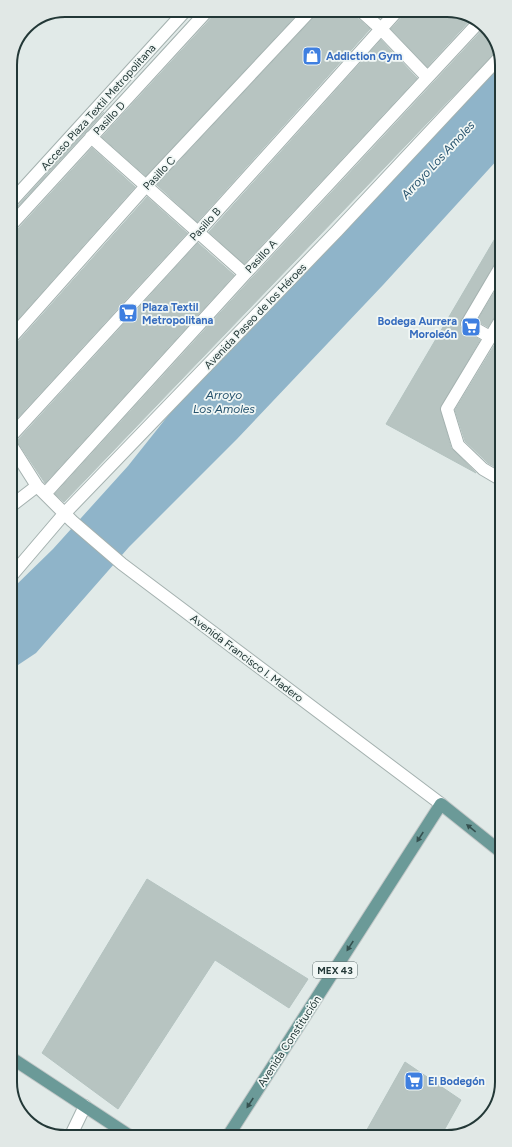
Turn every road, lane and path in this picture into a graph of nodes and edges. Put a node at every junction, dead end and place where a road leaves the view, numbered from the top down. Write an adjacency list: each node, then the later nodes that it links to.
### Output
1 (180, 17): 12 (street, Acceso Plaza Textil Metropolitana)
2 (202, 17): 10 (street, Pasillo D)
3 (304, 17): 11 (street, Pasillo C)
4 (368, 17): 7 (street)
5 (392, 17): 7 (street, Pasillo B)
6 (475, 26): 9 (street, Pasillo A)
7 (381, 29): 9 (street); 14 (street, Pasillo B)
8 (495, 63): 25 (street, Avenida Paseo de los Héroes)
9 (427, 78): 15 (street, Pasillo A)
10 (92, 137): 11 (street); 13 (street, Pasillo D)
11 (146, 186): 14 (street); 18 (street, Pasillo C)
12 (17, 195)
13 (17, 218)
14 (199, 231): 15 (street); 20 (street, Pasillo B)
15 (245, 274): 23 (street, Pasillo A)
16 (495, 276): 19 (street)
17 (495, 329): 19 (street)
18 (17, 331)
19 (490, 337): 22 (street)
20 (17, 429)
21 (17, 454): 23 (street, Avenida Francisco I. Madero)
22 (495, 476)
23 (41, 490): 24 (street, Pasillo A); 25 (street, Avenida Francisco I. Madero)
24 (17, 503)
25 (68, 517): 26 (street, Avenida Paseo de los Héroes); 27 (street, Avenida Francisco I. Madero)
26 (17, 570)
27 (441, 804): 28 (main road, Avenida Francisco I. Madero, one-way to 27); 33 (main road, Avenida Constitución / MEX 43, one-way to 33)
28 (495, 847)
29 (17, 1062): 30 (main road)
30 (85, 1106): 31 (street); 32 (main road)
31 (73, 1130)
32 (121, 1130)
33 (232, 1130)

